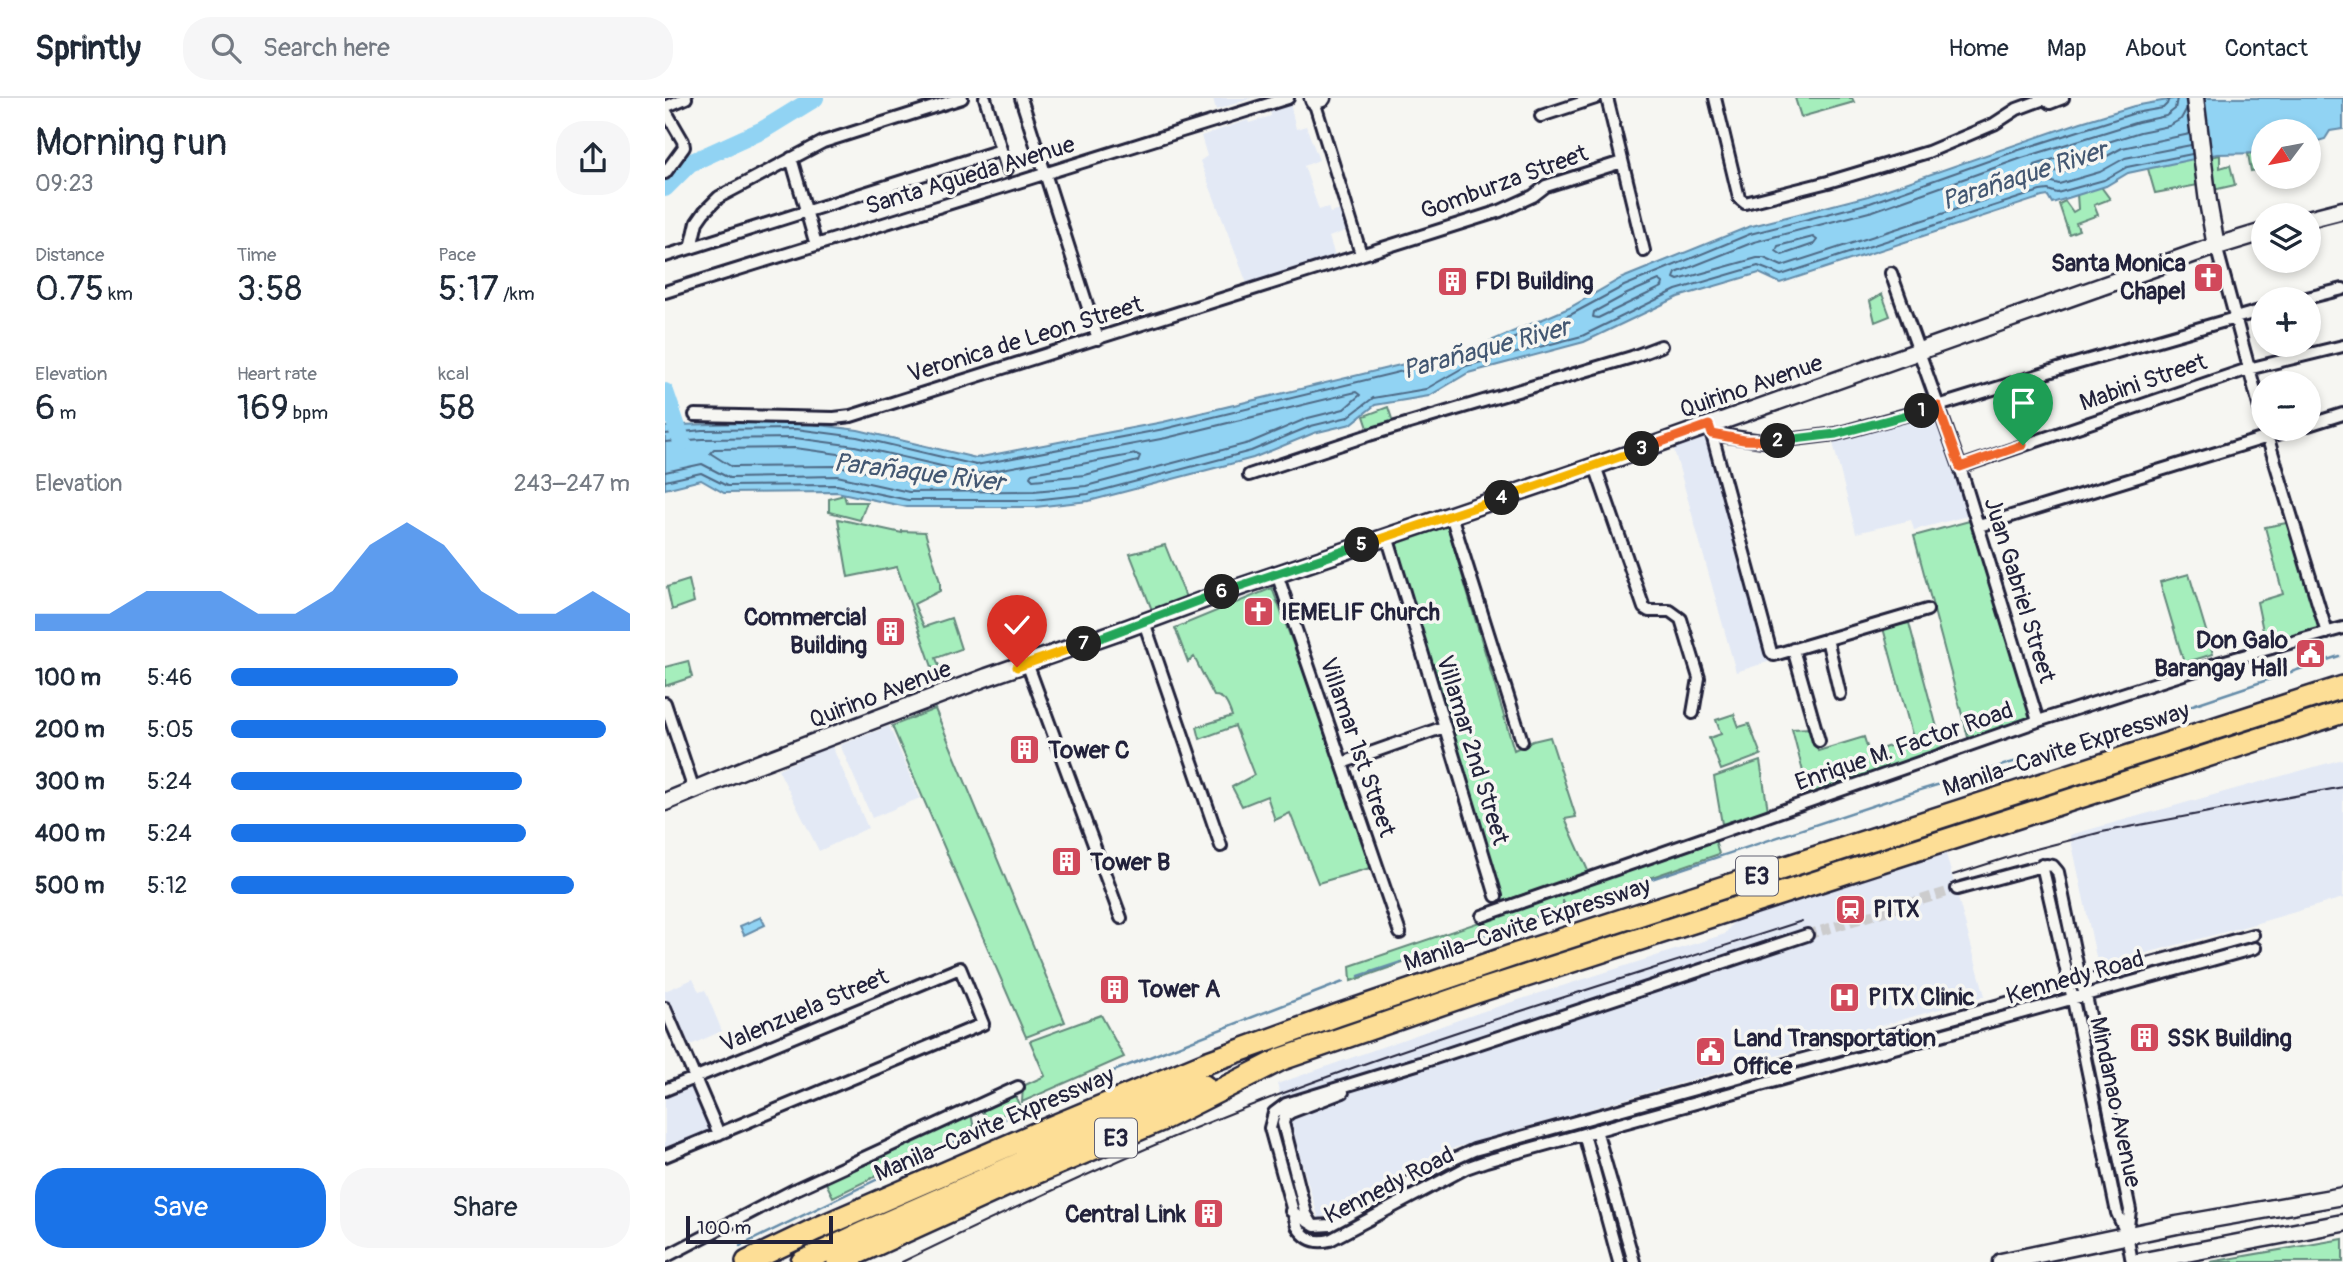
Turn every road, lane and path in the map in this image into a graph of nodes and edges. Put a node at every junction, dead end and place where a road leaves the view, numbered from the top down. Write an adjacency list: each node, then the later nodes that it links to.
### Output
1 (686, 98): 13 (street)
2 (962, 98): 16 (street)
3 (985, 98): 15 (street)
4 (1021, 98): 20 (street)
5 (1288, 98): 20 (street, Santa Agueda Avenue)
6 (1596, 98): 14 (street)
7 (1607, 98): 17 (street, Gomburza Street)
8 (1715, 98): 12 (street)
9 (2063, 98): 12 (street)
10 (2195, 98): 26 (main road)
11 (1316, 99): 29 (street)
12 (2039, 99)
13 (665, 108): 19 (street)
14 (1541, 116)
15 (1001, 150): 18 (street); 22 (street)
16 (791, 158): 22 (street); 27 (street)
17 (1622, 162): 28 (street, Gomburza Street); 29 (street, Gomburza Street)
18 (1007, 169)
19 (665, 173)
20 (1044, 174): 25 (street, Santa Agueda Avenue); 37 (street)
21 (2343, 210): 23 (main road)
22 (805, 211): 25 (street); 27 (street)
23 (2321, 216)
24 (2251, 236): 26 (main road, Quirino Avenue)
25 (816, 245): 33 (street, Santa Agueda Avenue)
26 (2216, 246): 36 (street); 40 (main road, Quirino Avenue)
27 (691, 248): 30 (street)
28 (1644, 251)
29 (1361, 254): 37 (street, Veronica de Leon Street)
30 (665, 256)
31 (1891, 273): 40 (street, Juan Gabriel Street)
32 (2343, 289): 34 (street)
33 (665, 292)
34 (2321, 294)
35 (2251, 313): 36 (street)
36 (2235, 317): 41 (street); 43 (street)
37 (1098, 339): 45 (street, Veronica de Leon Street)
38 (1661, 346): 52 (street)
39 (2343, 346): 41 (street, Mabini Street)
40 (1918, 351): 43 (street, Juan Gabriel Street); 47 (main road, Quirino Avenue)
41 (2248, 369): 42 (street); 51 (street, Mabini Street)
42 (2251, 379)
43 (1938, 406): 47 (street); 51 (street, Juan Gabriel Street)
44 (2343, 414): 46 (street)
45 (695, 415)
46 (2321, 421)
47 (1710, 430): 50 (main road, Quirino Avenue); 62 (street)
48 (2251, 437): 54 (street)
49 (2270, 441): 60 (street)
50 (1595, 466): 53 (main road, Quirino Avenue); 68 (street)
51 (1960, 467): 54 (street, Juan Gabriel Street)
52 (1249, 475)
53 (1451, 515): 55 (main road, Quirino Avenue); 71 (street)
54 (1979, 526): 69 (street, Juan Gabriel Street)
55 (1387, 536): 56 (main road, Quirino Avenue); 70 (street, Villamar 2nd Street)
56 (1277, 574): 58 (main road, Quirino Avenue); 73 (street, Villamar 1st Street)
57 (1927, 610): 61 (street)
58 (1144, 622): 63 (main road, Quirino Avenue); 76 (street)
59 (2343, 628): 60 (street, Enrique M. Factor Road)
60 (2327, 633): 69 (street, Enrique M. Factor Road)
61 (1827, 639): 62 (street); 65 (street)
62 (1793, 649): 72 (street)
63 (1027, 663): 74 (main road, Quirino Avenue); 81 (street)
64 (2343, 687): 104 (highway, Manila–Cavite Expressway / E3)
65 (1840, 694)
66 (665, 703): 74 (street)
67 (2343, 712): 94 (highway, Manila–Cavite Expressway / E3)
68 (1693, 713)
69 (2038, 721): 80 (street, Enrique M. Factor Road)
70 (1444, 727): 73 (street); 79 (street, Villamar 2nd Street)
71 (1522, 741)
72 (1819, 741)
73 (1342, 763): 82 (street, Villamar 1st Street)
74 (694, 790): 75 (main road, Quirino Avenue)
75 (665, 802)
76 (1221, 846)
77 (2042, 865): 78 (street); 86 (street, Mindanao Avenue); 87 (street, Mindanao Avenue)
78 (1957, 889)
79 (1496, 896)
80 (1482, 916)
81 (1121, 918)
82 (1400, 933)
83 (1807, 935): 96 (street)
84 (2253, 935): 86 (street, Kennedy Road)
85 (2255, 948): 88 (street, Kennedy Road)
86 (2081, 983): 87 (street, Kennedy Road); 88 (street, Mindanao Avenue)
87 (2069, 986): 89 (street, Mindanao Avenue); 91 (street, Kennedy Road)
88 (2086, 996): 89 (street, Kennedy Road); 109 (street, Mindanao Avenue)
89 (2073, 1000): 92 (street, Kennedy Road); 109 (street, Mindanao Avenue)
90 (665, 1009): 97 (street)
91 (1942, 1021): 92 (street); 93 (street, Kennedy Road)
92 (1946, 1035): 95 (street, Kennedy Road)
93 (1830, 1052): 95 (street); 108 (street, Kennedy Road)
94 (1282, 1059): 113 (highway); 114 (highway, Manila–Cavite Expressway / E3)
95 (1833, 1066): 100 (street, Kennedy Road)
96 (1398, 1070): 106 (street); 108 (street)
97 (695, 1077): 99 (street, Valenzuela Street); 101 (street); 101 (street, Valenzuela Street)
98 (1019, 1087): 110 (street)
99 (665, 1090)
100 (1596, 1130): 102 (street, Kennedy Road); 116 (street)
101 (719, 1134): 103 (street)
102 (1584, 1134): 106 (street, Kennedy Road); 115 (street)
103 (665, 1156)
104 (938, 1176): 111 (highway, Manila–Cavite Expressway / E3); 112 (highway)
105 (2343, 1196): 109 (main road)
106 (1291, 1211): 108 (street, Kennedy Road)
107 (2343, 1223): 119 (main road)
108 (1312, 1224)
109 (2127, 1235): 117 (main road); 118 (street, Mindanao Avenue)
110 (665, 1257)
111 (747, 1262)
112 (778, 1262)
113 (802, 1262)
114 (838, 1262)
115 (1619, 1262)
116 (1634, 1262)
117 (2001, 1262)
118 (2132, 1262)
119 (2139, 1262)

